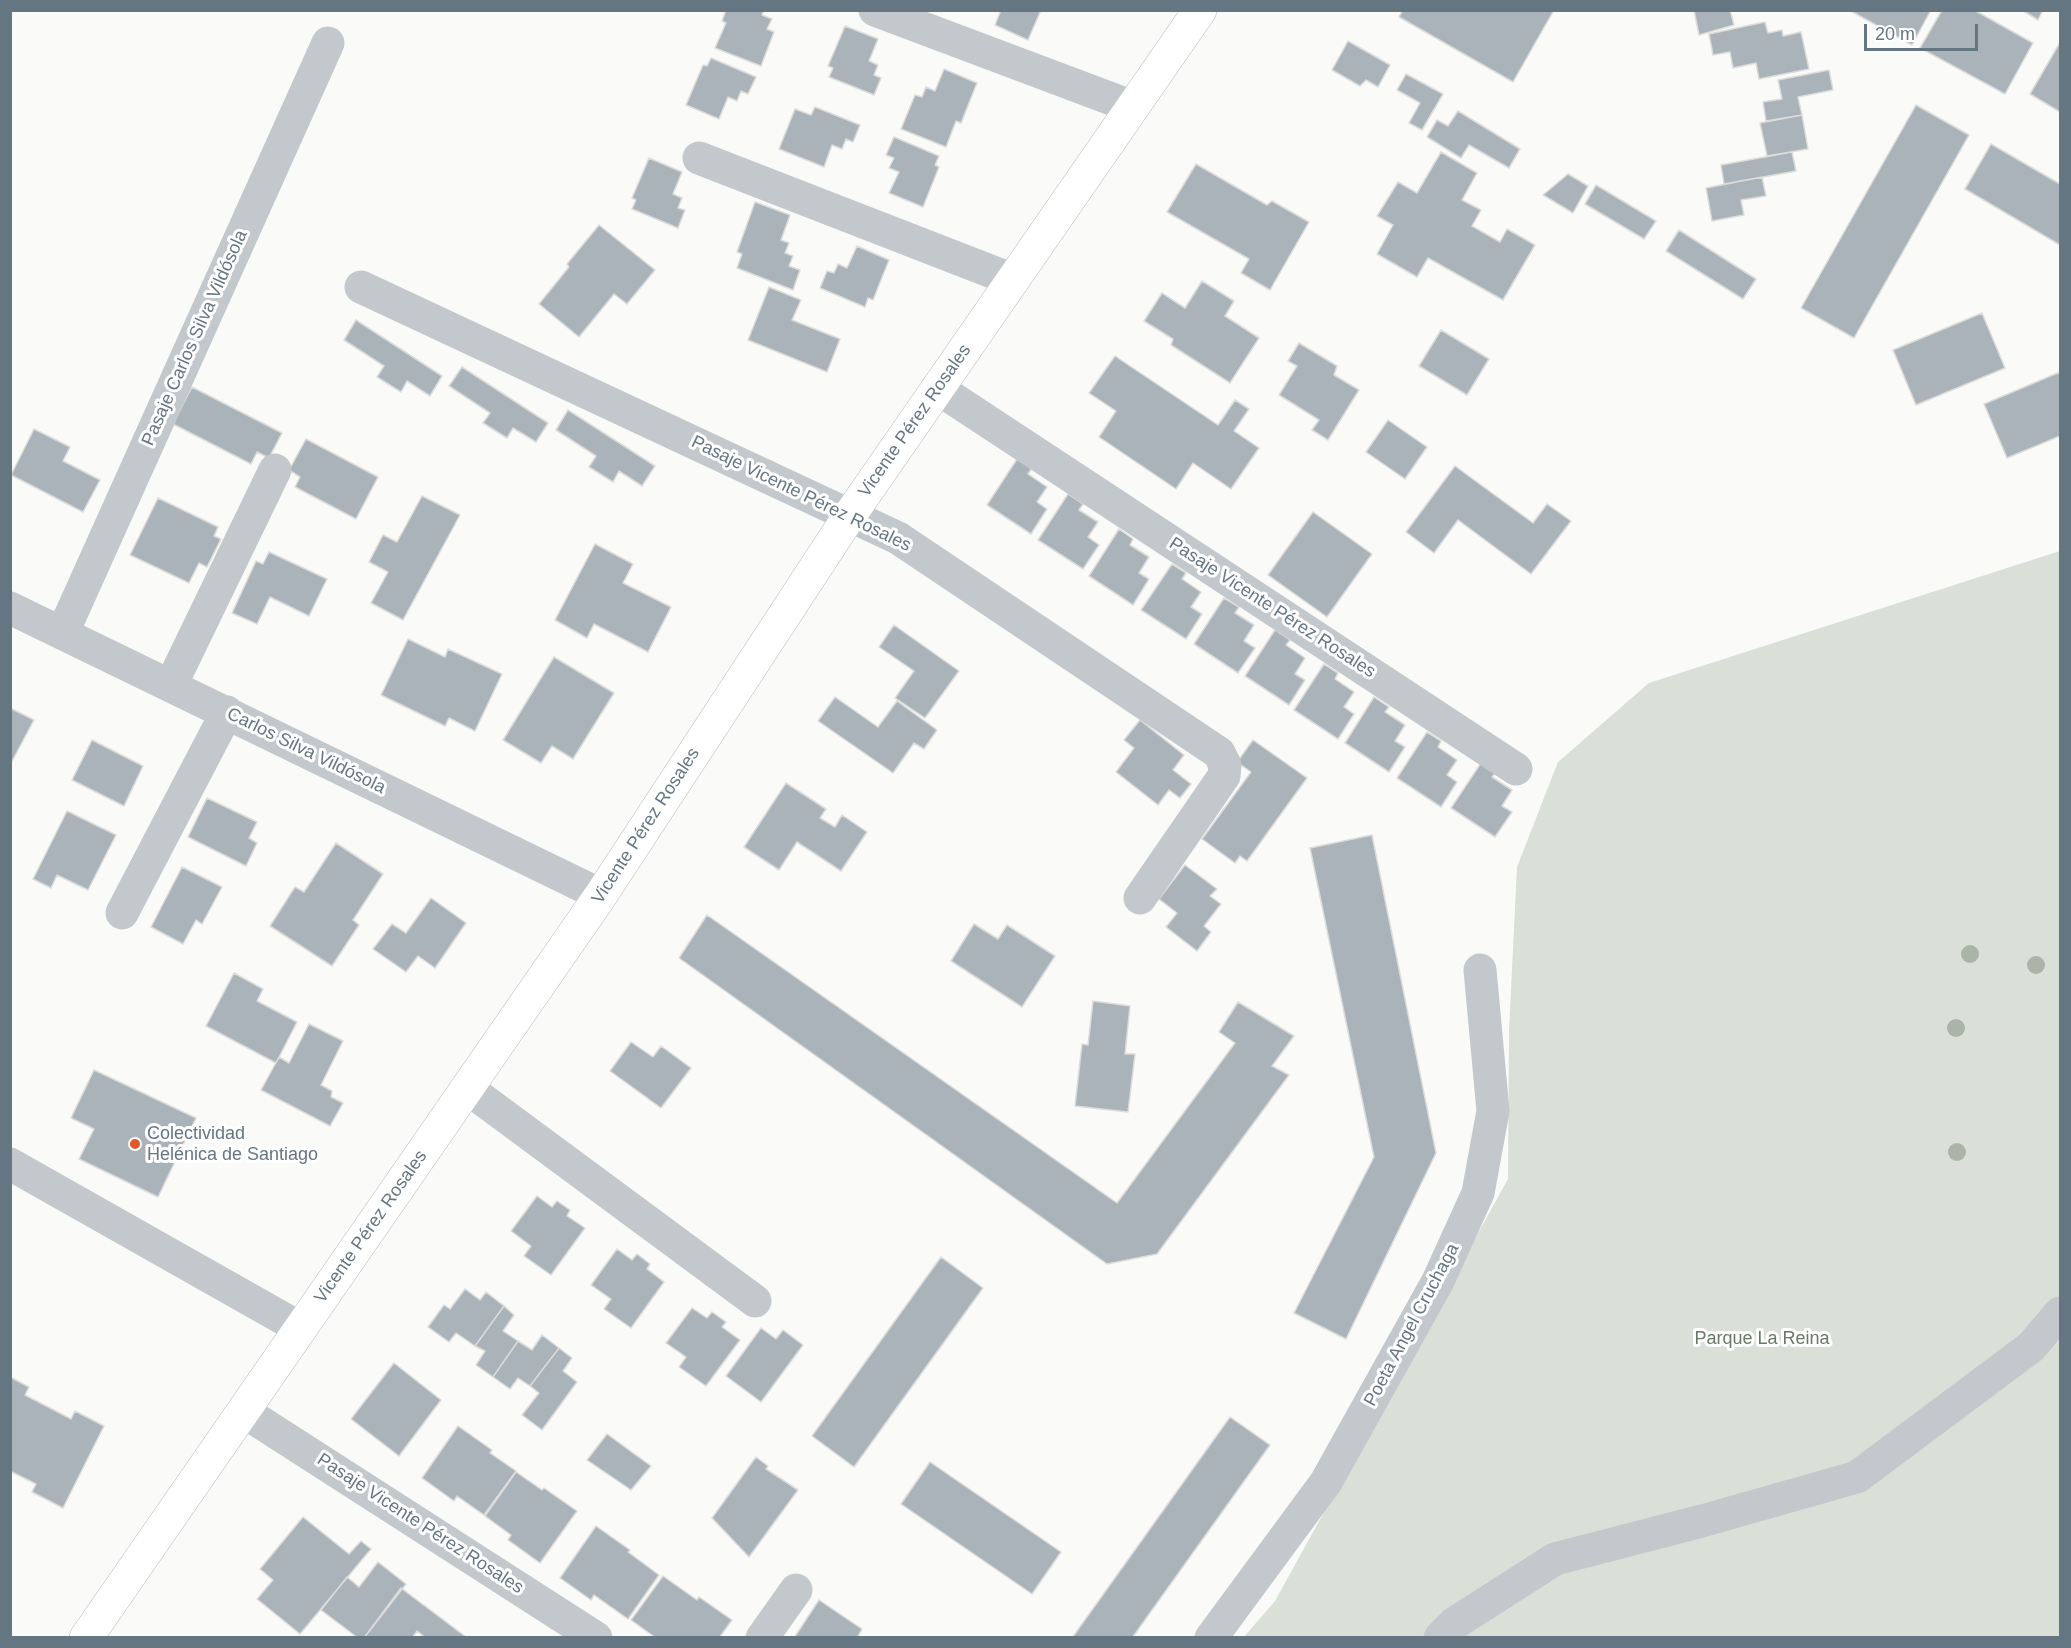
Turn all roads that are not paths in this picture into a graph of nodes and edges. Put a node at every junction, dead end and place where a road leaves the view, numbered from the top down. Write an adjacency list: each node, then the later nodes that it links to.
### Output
1 (875, 10): 4 (street)
2 (1200, 10): 4 (main road, Vicente Pérez Rosales)
3 (328, 43): 12 (street, Pasaje Carlos Silva Vildósola)
4 (1133, 107): 6 (main road, Vicente Pérez Rosales)
5 (699, 158): 6 (street)
6 (1013, 280): 8 (main road, Vicente Pérez Rosales)
7 (362, 287): 10 (street, Pasaje Vicente Pérez Rosales)
8 (938, 388): 10 (main road, Vicente Pérez Rosales); 15 (street, Pasaje Vicente Pérez Rosales)
9 (275, 470): 13 (street)
10 (850, 515): 16 (main road, Vicente Pérez Rosales); 17 (street, Pasaje Vicente Pérez Rosales)
11 (10, 608): 12 (street, Carlos Silva Vildósola)
12 (63, 632): 13 (street, Carlos Silva Vildósola)
13 (171, 686): 14 (street, Carlos Silva Vildósola)
14 (227, 712): 16 (street, Carlos Silva Vildósola); 18 (street)
15 (1516, 769)
16 (601, 895): 20 (main road, Vicente Pérez Rosales)
17 (1140, 898)
18 (122, 913)
19 (1480, 970): 30 (street, Poeta Angel Cruchaga)
20 (467, 1088): 22 (street); 24 (main road, Vicente Pérez Rosales)
21 (10, 1164): 24 (street)
22 (755, 1301)
23 (2061, 1313): 31 (street)
24 (300, 1329): 25 (main road, Vicente Pérez Rosales)
25 (243, 1411): 27 (main road, Vicente Pérez Rosales); 28 (street, Pasaje Vicente Pérez Rosales)
26 (796, 1590): 29 (street)
27 (86, 1638)
28 (597, 1638)
29 (762, 1638)
30 (1211, 1638)
31 (1440, 1638)

